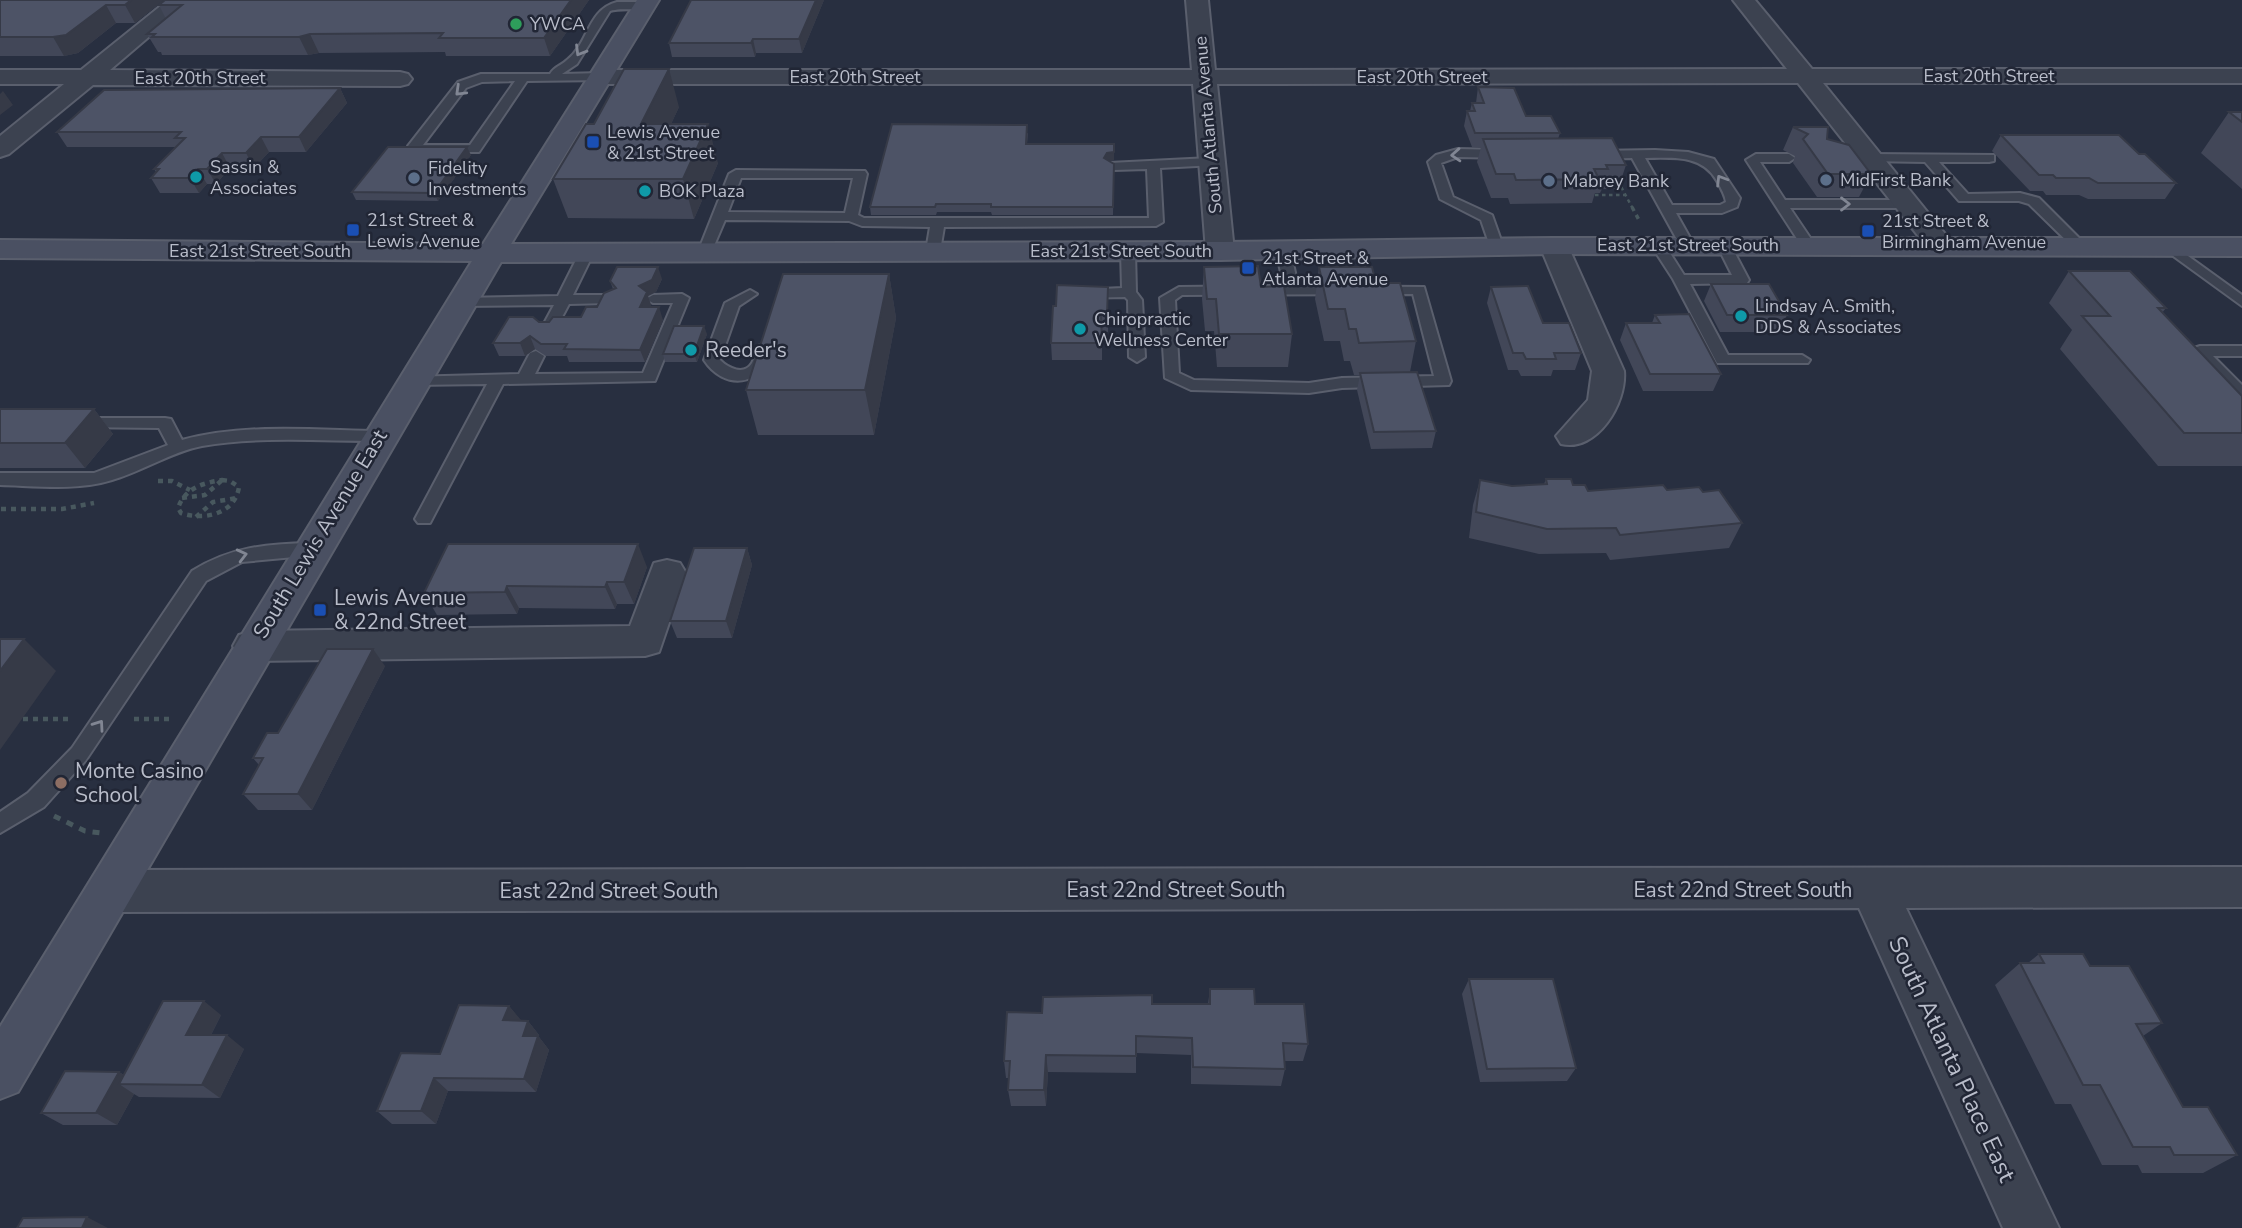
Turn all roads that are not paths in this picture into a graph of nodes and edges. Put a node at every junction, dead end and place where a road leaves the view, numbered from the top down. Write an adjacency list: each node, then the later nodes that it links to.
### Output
1 (181, 0): 11 (street)
2 (1197, 0): 10 (street, South Atlanta Avenue)
3 (1744, 0): 5 (street)
4 (646, 2): 8 (lane, one-way to 8); 9 (main road, South Lewis Avenue East)
5 (1805, 76): 6 (street, East 20th Street); 10 (street, East 20th Street); 24 (street)
6 (2242, 76)
7 (0, 77): 11 (street, East 20th Street)
8 (554, 77): 9 (lane); 12 (lane)
9 (602, 77): 10 (street, East 20th Street); 48 (main road, South Lewis Avenue East)
10 (1204, 77): 21 (street, South Atlanta Avenue)
11 (88, 78): 13 (street, East 20th Street); 14 (street)
12 (523, 78): 12 (lane, one-way to 12)
13 (400, 80)
14 (0, 149)
15 (1523, 155): 36 (lane, one-way to 36)
16 (1578, 155): 17 (lane)
17 (1637, 155): 27 (lane); 27 (lane, one-way to 17)
18 (1789, 158): 25 (lane)
19 (1929, 158): 20 (lane); 24 (lane); 38 (lane)
20 (1989, 158)
21 (1210, 162): 23 (lane); 45 (street, South Atlanta Avenue)
22 (1114, 166): 23 (lane)
23 (1153, 166): 30 (lane)
24 (1872, 167): 26 (street)
25 (1781, 204): 26 (lane, one-way to 26); 34 (lane)
26 (1908, 204): 35 (street)
27 (1668, 209): 32 (lane)
28 (720, 216): 29 (lane); 29 (lane); 47 (lane)
29 (851, 217): 30 (lane)
30 (938, 223): 43 (lane)
31 (1650, 237): 32 (main road, East 21st Street South); 37 (main road, East 21st Street South); 49 (lane)
32 (1687, 245): 33 (main road, East 21st Street South)
33 (1724, 245): 34 (main road, East 21st Street South); 49 (lane)
34 (1808, 245): 35 (main road, East 21st Street South)
35 (1940, 245): 38 (main road, East 21st Street South)
36 (1496, 246): 37 (main road, East 21st Street South); 42 (main road, East 21st Street South)
37 (1554, 246): 71 (street)
38 (2081, 247): 39 (main road, East 21st Street South)
39 (2170, 247): 40 (main road, East 21st Street South); 58 (lane)
40 (2242, 247)
41 (0, 250): 48 (main road, East 21st Street South)
42 (1283, 250): 45 (main road, East 21st Street South); 50 (lane)
43 (933, 251): 44 (main road, East 21st Street South); 47 (main road, East 21st Street South)
44 (1128, 251): 45 (main road, East 21st Street South); 51 (lane)
45 (1220, 251)
46 (587, 252): 47 (main road, East 21st Street South); 48 (main road, East 21st Street South); 56 (lane)
47 (705, 252)
48 (491, 253): 57 (main road, South Lewis Avenue East)
49 (1680, 279): 64 (lane)
50 (1292, 291): 50 (lane)
51 (1129, 292): 53 (lane); 63 (lane)
52 (750, 294): 60 (lane)
53 (1081, 294)
54 (611, 299): 56 (lane)
55 (653, 299): 65 (lane)
56 (563, 300): 57 (lane); 59 (lane)
57 (461, 302): 66 (main road, South Lewis Avenue East)
58 (2242, 302)
59 (549, 329)
60 (770, 330)
61 (2242, 351): 68 (lane)
62 (536, 356): 65 (lane)
63 (1137, 357)
64 (1802, 360)
65 (525, 379): 67 (lane)
66 (413, 380): 67 (lane); 70 (main road, South Lewis Avenue East)
67 (497, 380): 74 (lane)
68 (2242, 394)
69 (69, 423): 72 (lane)
70 (379, 436): 72 (lane); 75 (main road, South Lewis Avenue East)
71 (1573, 436)
72 (177, 447): 73 (lane)
73 (0, 479)
74 (424, 519)
75 (310, 550): 77 (main road, South Lewis Avenue East); 78 (lane, one-way to 75)
76 (667, 573): 77 (street)
77 (253, 646): 81 (main road, South Lewis Avenue East)
78 (0, 824)
79 (2242, 887): 80 (street, East 22nd Street South)
80 (1874, 890): 81 (street, East 22nd Street South); 83 (street, South Atlanta Place East)
81 (110, 891): 82 (main road, South Lewis Avenue East)
82 (0, 1074)
83 (2031, 1228)

